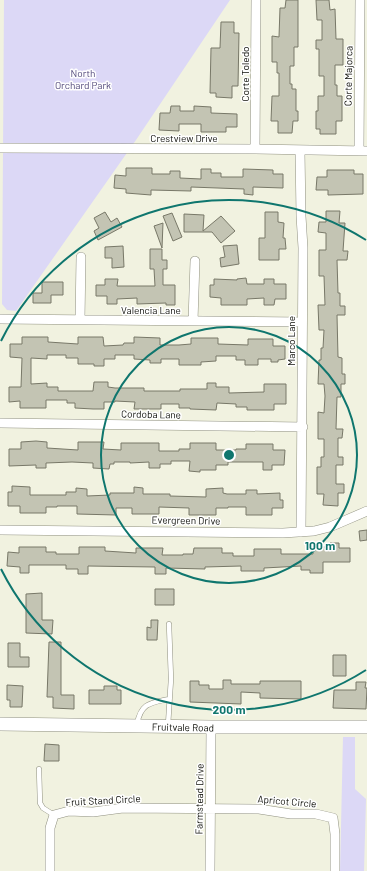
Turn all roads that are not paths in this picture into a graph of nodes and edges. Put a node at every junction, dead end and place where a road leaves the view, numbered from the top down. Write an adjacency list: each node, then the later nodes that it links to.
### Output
1 (256, 0): 4 (street, Corte Toledo)
2 (360, 0): 6 (street, Corte Majorca)
3 (0, 148): 4 (street, Crestview Drive)
4 (255, 149): 5 (street, Crestview Drive)
5 (300, 151): 6 (street, Crestview Drive); 12 (street, Marco Lane)
6 (363, 151)
7 (80, 257): 10 (street)
8 (194, 260): 11 (street)
9 (0, 319): 10 (street, Valencia Lane)
10 (80, 320): 11 (street, Valencia Lane)
11 (193, 321): 12 (street, Valencia Lane)
12 (302, 322): 14 (street, Marco Lane)
13 (0, 423): 14 (street, Cordoba Lane)
14 (302, 427): 17 (street, Marco Lane)
15 (367, 511): 17 (street, Evergreen Drive)
16 (0, 530): 17 (street, Evergreen Drive)
17 (301, 532)
18 (169, 624): 19 (lane)
19 (169, 699): 21 (lane); 22 (lane)
20 (0, 724): 21 (street, Fruitvale Road)
21 (137, 726): 22 (street, Fruitvale Road)
22 (168, 726): 23 (street, Fruitvale Road)
23 (211, 727): 24 (street, Fruitvale Road); 26 (street, Farmstead Drive)
24 (367, 727)
25 (40, 769): 27 (lane)
26 (210, 809): 27 (street, Fruit Stand Circle); 29 (street, Farmstead Drive); 30 (street, Apricot Circle)
27 (54, 815): 28 (street, Fruit Stand Circle)
28 (50, 871)
29 (210, 871)
30 (335, 871)

